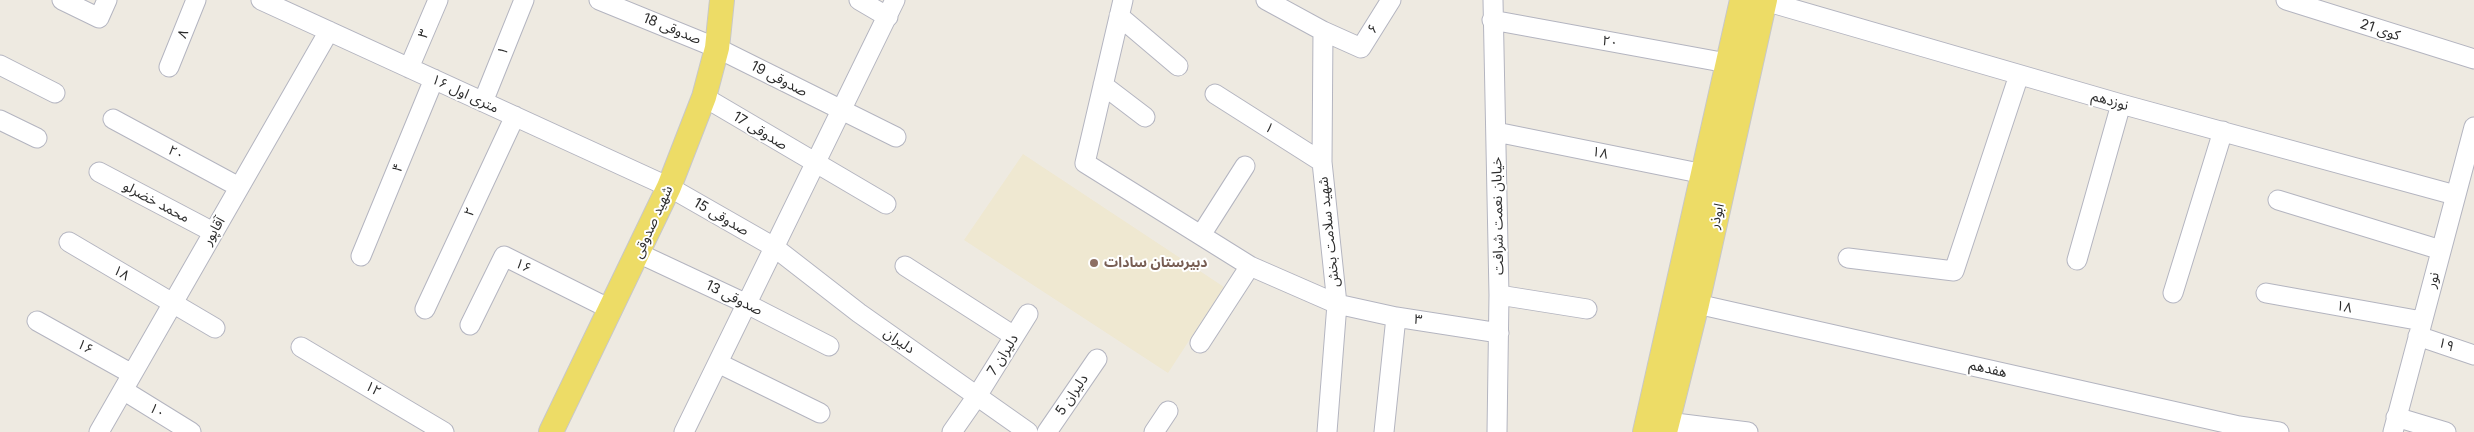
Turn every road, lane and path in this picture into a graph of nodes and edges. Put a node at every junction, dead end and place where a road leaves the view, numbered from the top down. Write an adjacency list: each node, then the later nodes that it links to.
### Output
1 (62, 0): 2 (street)
2 (107, 0)
3 (196, 0): 25 (street, ۸)
4 (262, 0): 18 (street, ۱۶ متری اول)
5 (438, 0): 26 (street, ۳)
6 (524, 0): 33 (street, ۱)
7 (599, 0): 20 (street, صدوقی 18)
8 (722, 0): 20 (main road, شهید صدوقی)
9 (859, 0): 15 (street)
10 (1266, 0): 19 (street)
11 (1391, 0): 19 (street, ۶)
12 (1493, 0): 17 (street, خیابان نعمت شرافت)
13 (1757, 0): 22 (main road, ابوذر); 27 (street, نوزدهم); 72 (main road, ابوذر)
14 (2286, 0): 21 (street, کوی 21)
15 (892, 8): 35 (street)
16 (1121, 8): 24 (street); 29 (street)
17 (1492, 20): 22 (street, ۲۰); 42 (street, خیابان نعمت شرافت)
18 (329, 31): 26 (street, ۱۶ متری اول); 50 (street, آقاپور)
19 (1323, 31): 45 (street, شهید سلامت بخش)
20 (717, 48): 32 (main road, شهید صدوقی); 35 (street, صدوقی 19)
21 (2474, 59)
22 (1727, 64): 49 (main road, ابوذر)
23 (0, 65): 30 (street)
24 (1178, 66)
25 (169, 67)
26 (409, 68): 28 (street, ۱۶ متری اول)
27 (2019, 75): 34 (street, نوزدهم); 62 (street)
28 (434, 80): 33 (street, ۱۶ متری اول); 61 (street, ۴)
29 (1103, 84): 37 (street); 56 (street, ۳)
30 (55, 93)
31 (1215, 94): 45 (street, ۱)
32 (704, 97): 46 (street, صدوقی 17); 51 (main road, شهید صدوقی)
33 (483, 102): 36 (street, ۱۶ متری اول)
34 (2121, 104): 41 (street, نوزدهم); 63 (street)
35 (842, 110): 43 (street, صدوقی 19); 46 (street)
36 (515, 116): 51 (street, ۱۶ متری اول); 73 (street, ۲)
37 (1145, 117)
38 (113, 119): 50 (street, ۲۰)
39 (0, 120): 44 (street)
40 (2474, 127): 52 (street, نور)
41 (2223, 131): 52 (street, نوزدهم); 66 (street)
42 (1496, 132): 49 (street, ۱۸); 68 (street, خیابان نعمت شرافت)
43 (896, 137)
44 (37, 138)
45 (1322, 162): 71 (street, شهید سلامت بخش)
46 (815, 164): 54 (street, صدوقی 17); 58 (street)
47 (1244, 166): 56 (street)
48 (99, 172): 55 (street, محمد خضرلو)
49 (1704, 174): 109 (main road, ابوذر)
50 (239, 187): 55 (street, آقاپور)
51 (669, 187): 58 (street, صدوقی 15); 60 (main road, شهید صدوقی)
52 (2462, 192): 59 (street, نور)
53 (2278, 200): 59 (street)
54 (886, 204)
55 (213, 232): 69 (street, آقاپور)
56 (1201, 235): 65 (street, ۳)
57 (69, 242): 69 (street, ۱۸)
58 (774, 246): 70 (street); 91 (street, دلیران)
59 (2441, 250): 81 (street, نور)
60 (638, 253): 70 (street, صدوقی 13); 75 (main road, شهید صدوقی)
61 (361, 256)
62 (1848, 258)
63 (2077, 260)
64 (905, 266): 83 (street)
65 (1250, 266): 71 (street, ۳); 84 (street)
66 (2172, 293)
67 (2266, 293): 81 (street, ۱۸)
68 (1499, 295): 74 (street); 82 (street, خیابان نعمت شرافت)
69 (173, 303): 80 (street, ۱۸); 90 (street, آقاپور)
70 (747, 304): 86 (street, صدوقی 13); 89 (street)
71 (1337, 304): 77 (street, ۳); 106 (street, شهید سلامت بخش)
72 (1697, 304): 95 (main road, ابوذر); 97 (street, هفدهم)
73 (425, 308)
74 (1587, 309)
75 (612, 310): 79 (street, ۱۶); 101 (main road, شهید صدوقی)
76 (1028, 314): 83 (street, دلیران 7)
77 (1396, 317): 82 (street, ۳); 107 (street)
78 (37, 321): 90 (street, ۱۶)
79 (470, 325)
80 (215, 328)
81 (2420, 328): 87 (street, ۱۹); 94 (street, نور)
82 (1499, 333): 108 (street, خیابان نعمت شرافت)
83 (1014, 336): 91 (street, دلیران 7)
84 (1200, 343)
85 (301, 346): 100 (street, ۱۲)
86 (829, 346)
87 (2474, 355)
88 (1097, 359): 104 (street, دلیران 5)
89 (718, 363): 93 (street); 96 (street)
90 (127, 382): 98 (street, آقاپور); 99 (street, ۱۰)
91 (977, 396): 102 (street, دلیران 7); 103 (street, دلیران)
92 (1168, 411): 105 (street)
93 (820, 413)
94 (2394, 425): 112 (street)
95 (1666, 427): 110 (street)
96 (690, 429)
97 (2238, 429): 111 (street, هفدهم)
98 (99, 432)
99 (191, 432)
100 (444, 432)
101 (551, 432)
102 (952, 432)
103 (1028, 432)
104 (1047, 432)
105 (1154, 432)
106 (1327, 432)
107 (1384, 432)
108 (1497, 432)
109 (1645, 432)
110 (1748, 432)
111 (2279, 432)
112 (2446, 432)

